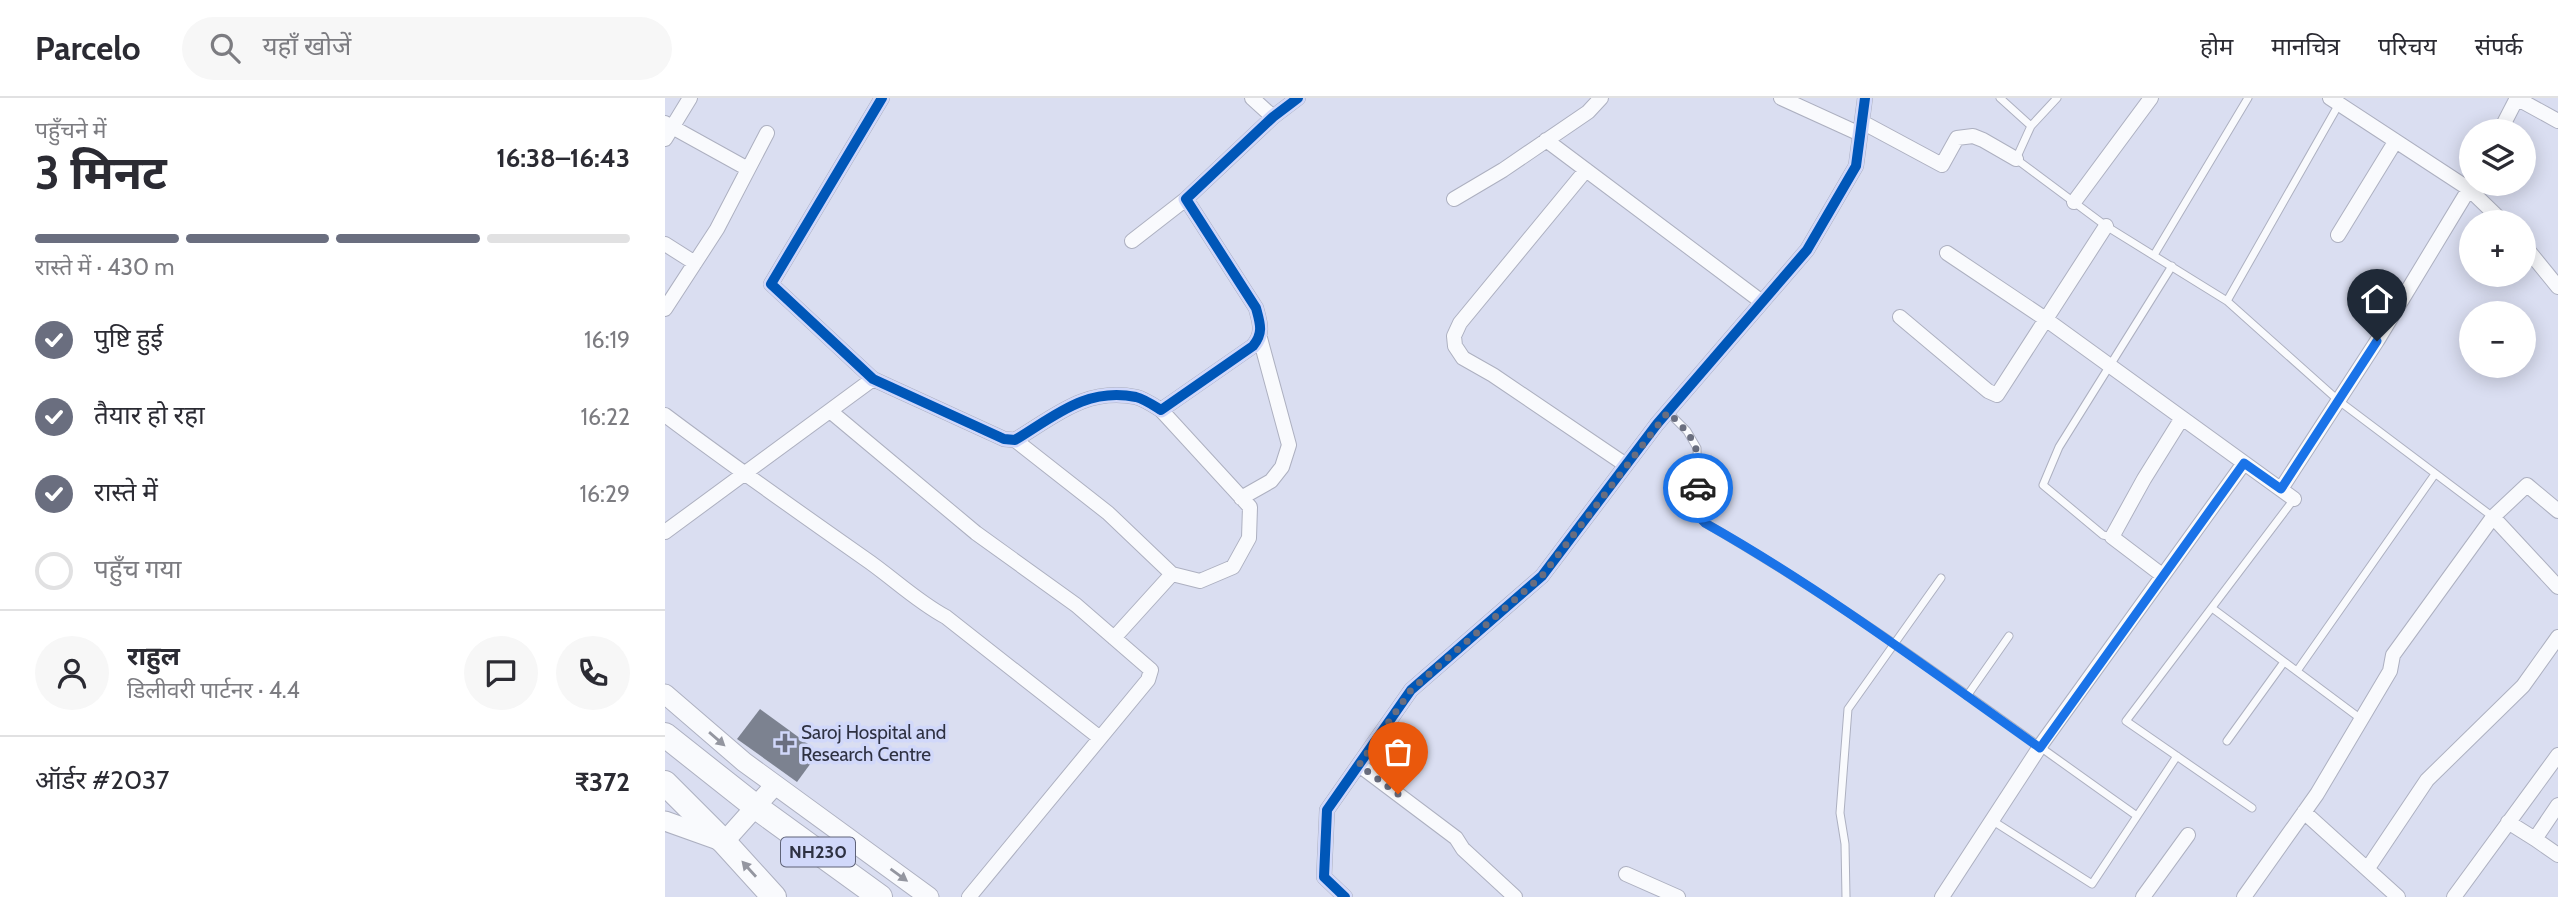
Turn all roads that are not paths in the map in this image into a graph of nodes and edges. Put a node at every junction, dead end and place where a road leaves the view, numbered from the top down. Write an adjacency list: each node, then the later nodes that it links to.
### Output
1 (690, 98): 19 (street)
2 (882, 98): 50 (street)
3 (1252, 98): 14 (street)
4 (1298, 98): 14 (street)
5 (1601, 98): 21 (street)
6 (1781, 98): 18 (street)
7 (1865, 98): 18 (street)
8 (2000, 98): 17 (lane)
9 (2057, 98): 17 (lane)
10 (2151, 98): 31 (street)
11 (2248, 98): 38 (lane)
12 (2518, 98): 15 (street); 16 (street)
13 (2335, 101): 22 (street); 43 (lane)
14 (1273, 117): 29 (street)
15 (2507, 119)
16 (2558, 121)
17 (2031, 126): 23 (lane)
18 (1861, 128): 23 (street); 44 (street)
19 (667, 130): 24 (street)
20 (767, 133): 24 (street)
21 (1546, 140): 25 (street); 30 (street)
22 (2395, 142): 26 (street); 34 (street)
23 (2016, 159): 31 (lane)
24 (748, 169): 40 (street)
25 (1585, 170): 44 (street); 59 (street)
26 (2459, 180)
27 (2464, 196): 51 (street)
28 (2479, 196): 32 (street)
29 (1186, 199): 35 (street); 48 (street)
30 (1454, 199)
31 (2074, 202): 33 (lane)
32 (2492, 210)
33 (2106, 226): 38 (lane); 47 (street)
34 (2338, 235)
35 (1132, 241)
36 (665, 244): 40 (street)
37 (1947, 253): 47 (street)
38 (2154, 255): 41 (lane)
39 (2536, 260): 42 (street)
40 (695, 263): 45 (street)
41 (2172, 266): 43 (lane); 49 (lane)
42 (2558, 287)
43 (2227, 301): 51 (lane)
44 (1762, 302): 54 (street)
45 (665, 309)
46 (1900, 317): 47 (street)
47 (2045, 318): 49 (street)
48 (1260, 338): 52 (street); 63 (street)
49 (2110, 366): 56 (street); 68 (lane)
50 (873, 379): 53 (street); 57 (street)
51 (2339, 401): 61 (lane); 62 (street)
52 (1161, 410): 57 (street); 63 (street)
53 (830, 411): 60 (street); 76 (street)
54 (1668, 412): 59 (street); 77 (lane)
55 (665, 415): 60 (street)
56 (2182, 418): 58 (street); 68 (street)
57 (1015, 440): 69 (street)
58 (2244, 463): 62 (street); 70 (street)
59 (1626, 465): 89 (street)
60 (743, 474): 67 (street); 84 (street)
61 (2435, 474): 66 (lane); 79 (lane)
62 (2281, 489): 64 (street)
63 (1241, 498): 69 (street)
64 (2294, 499): 73 (lane)
65 (2558, 510): 66 (street)
66 (2493, 517): 72 (street); 82 (street)
67 (665, 532)
68 (2112, 537): 70 (street)
69 (1172, 574): 76 (street)
70 (2162, 575): 86 (street)
71 (1941, 578): 77 (lane)
72 (2558, 587)
73 (2212, 608): 78 (lane); 88 (lane)
74 (2009, 636): 81 (lane)
75 (2558, 637): 104 (street)
76 (1115, 638): 84 (street)
77 (1894, 644): 81 (lane); 113 (lane)
78 (2284, 662): 79 (lane); 85 (lane)
79 (2297, 671): 82 (lane)
80 (665, 694): 91 (street, one-way to 91)
81 (1967, 696): 86 (lane)
82 (2361, 719): 95 (street)
83 (665, 735): 93 (highway, NH230)
84 (1100, 738): 109 (street)
85 (2227, 741)
86 (2040, 748): 96 (lane); 97 (street)
87 (2558, 755): 99 (street)
88 (2176, 756): 94 (lane); 96 (lane)
89 (1359, 765): 110 (street); 111 (street)
90 (665, 783): 102 (highway, NH230)
91 (775, 785): 93 (street); 108 (street, one-way to 108)
92 (2558, 805): 101 (street)
93 (757, 807): 102 (street); 107 (highway, NH230)
94 (2252, 808)
95 (2304, 812): 104 (street); 116 (street)
96 (2137, 816): 97 (lane)
97 (1992, 820): 114 (street)
98 (665, 821): 102 (street)
99 (2508, 821): 101 (street); 118 (street)
100 (2187, 835): 115 (street)
101 (2535, 839): 103 (street)
102 (724, 842): 106 (highway, NH230, one-way to 102)
103 (2558, 855)
104 (2368, 868): 117 (street)
105 (1626, 874): 112 (street)
106 (774, 897)
107 (880, 897)
108 (929, 897)
109 (969, 897)
110 (1345, 897)
111 (1515, 897)
112 (1678, 897)
113 (1846, 897)
114 (1941, 897)
115 (2143, 897)
116 (2244, 897)
117 (2398, 897)
118 (2454, 897)

